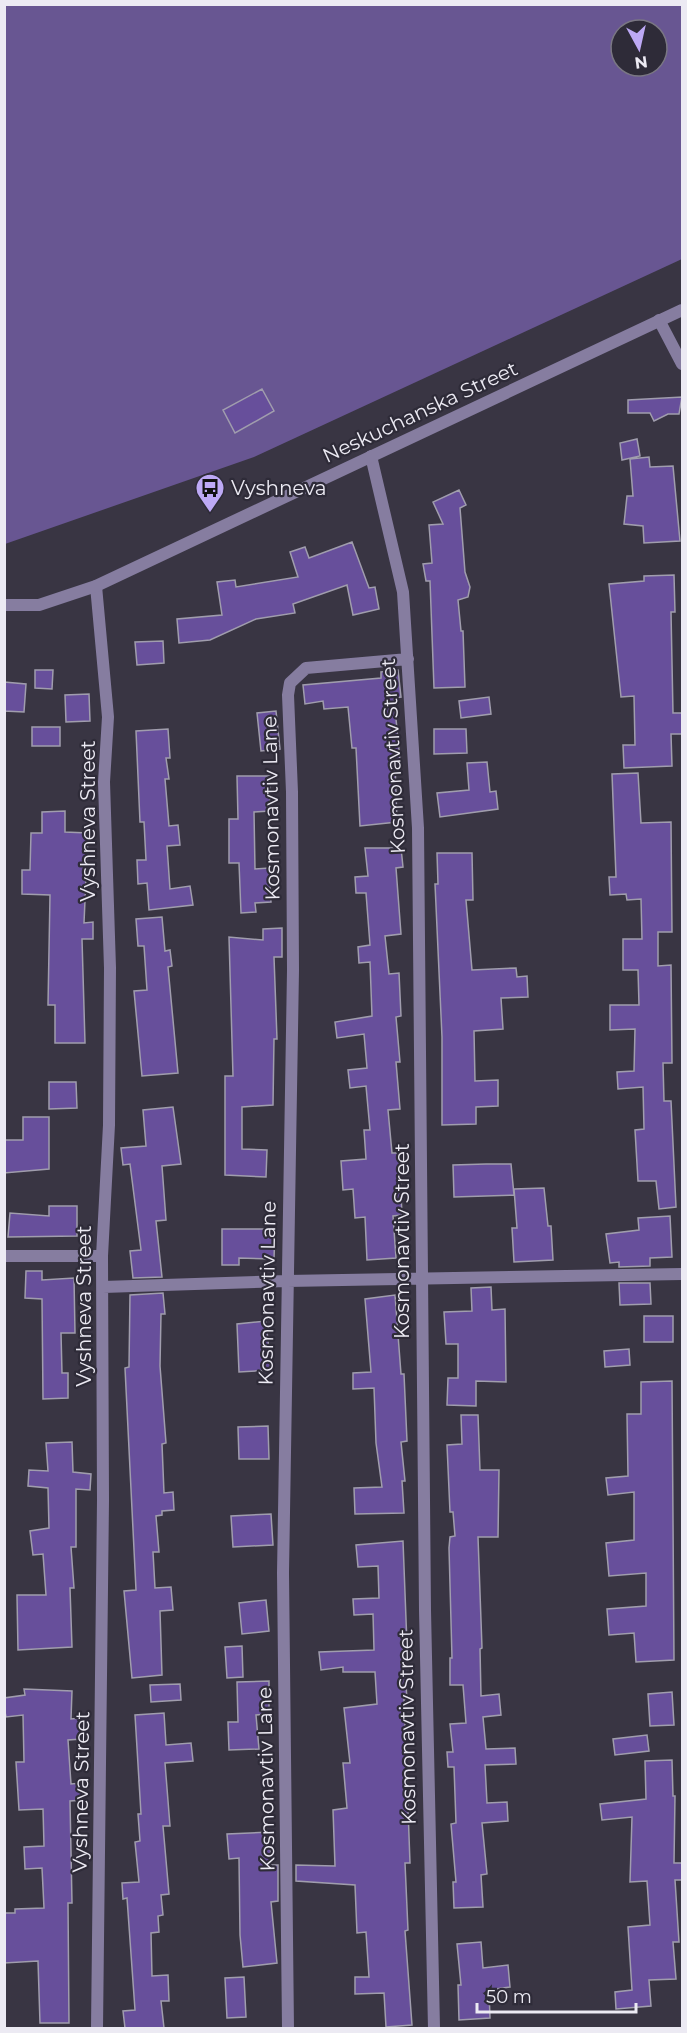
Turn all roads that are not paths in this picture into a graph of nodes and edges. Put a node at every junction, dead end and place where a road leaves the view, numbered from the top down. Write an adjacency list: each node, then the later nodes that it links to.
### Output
1 (682, 310): 2 (street, Neskuchanska Street)
2 (659, 320): 3 (street); 4 (street, Neskuchanska Street)
3 (682, 364)
4 (371, 456): 5 (street, Neskuchanska Street); 7 (street, Kosmonavtiv Street)
5 (96, 586): 6 (street, Neskuchanska Street); 9 (street, Vyshneva Street)
6 (4, 605)
7 (408, 659): 11 (street, Kosmonavtiv Street); 12 (street, Kosmonavtiv Lane)
8 (4, 1256): 9 (street)
9 (102, 1256): 13 (street, Vyshneva Street)
10 (682, 1274): 11 (street)
11 (422, 1280): 12 (street); 16 (street, Kosmonavtiv Street)
12 (287, 1281): 13 (street); 15 (street, Kosmonavtiv Lane)
13 (103, 1287): 14 (street, Vyshneva Street)
14 (98, 2028)
15 (288, 2028)
16 (434, 2028)

